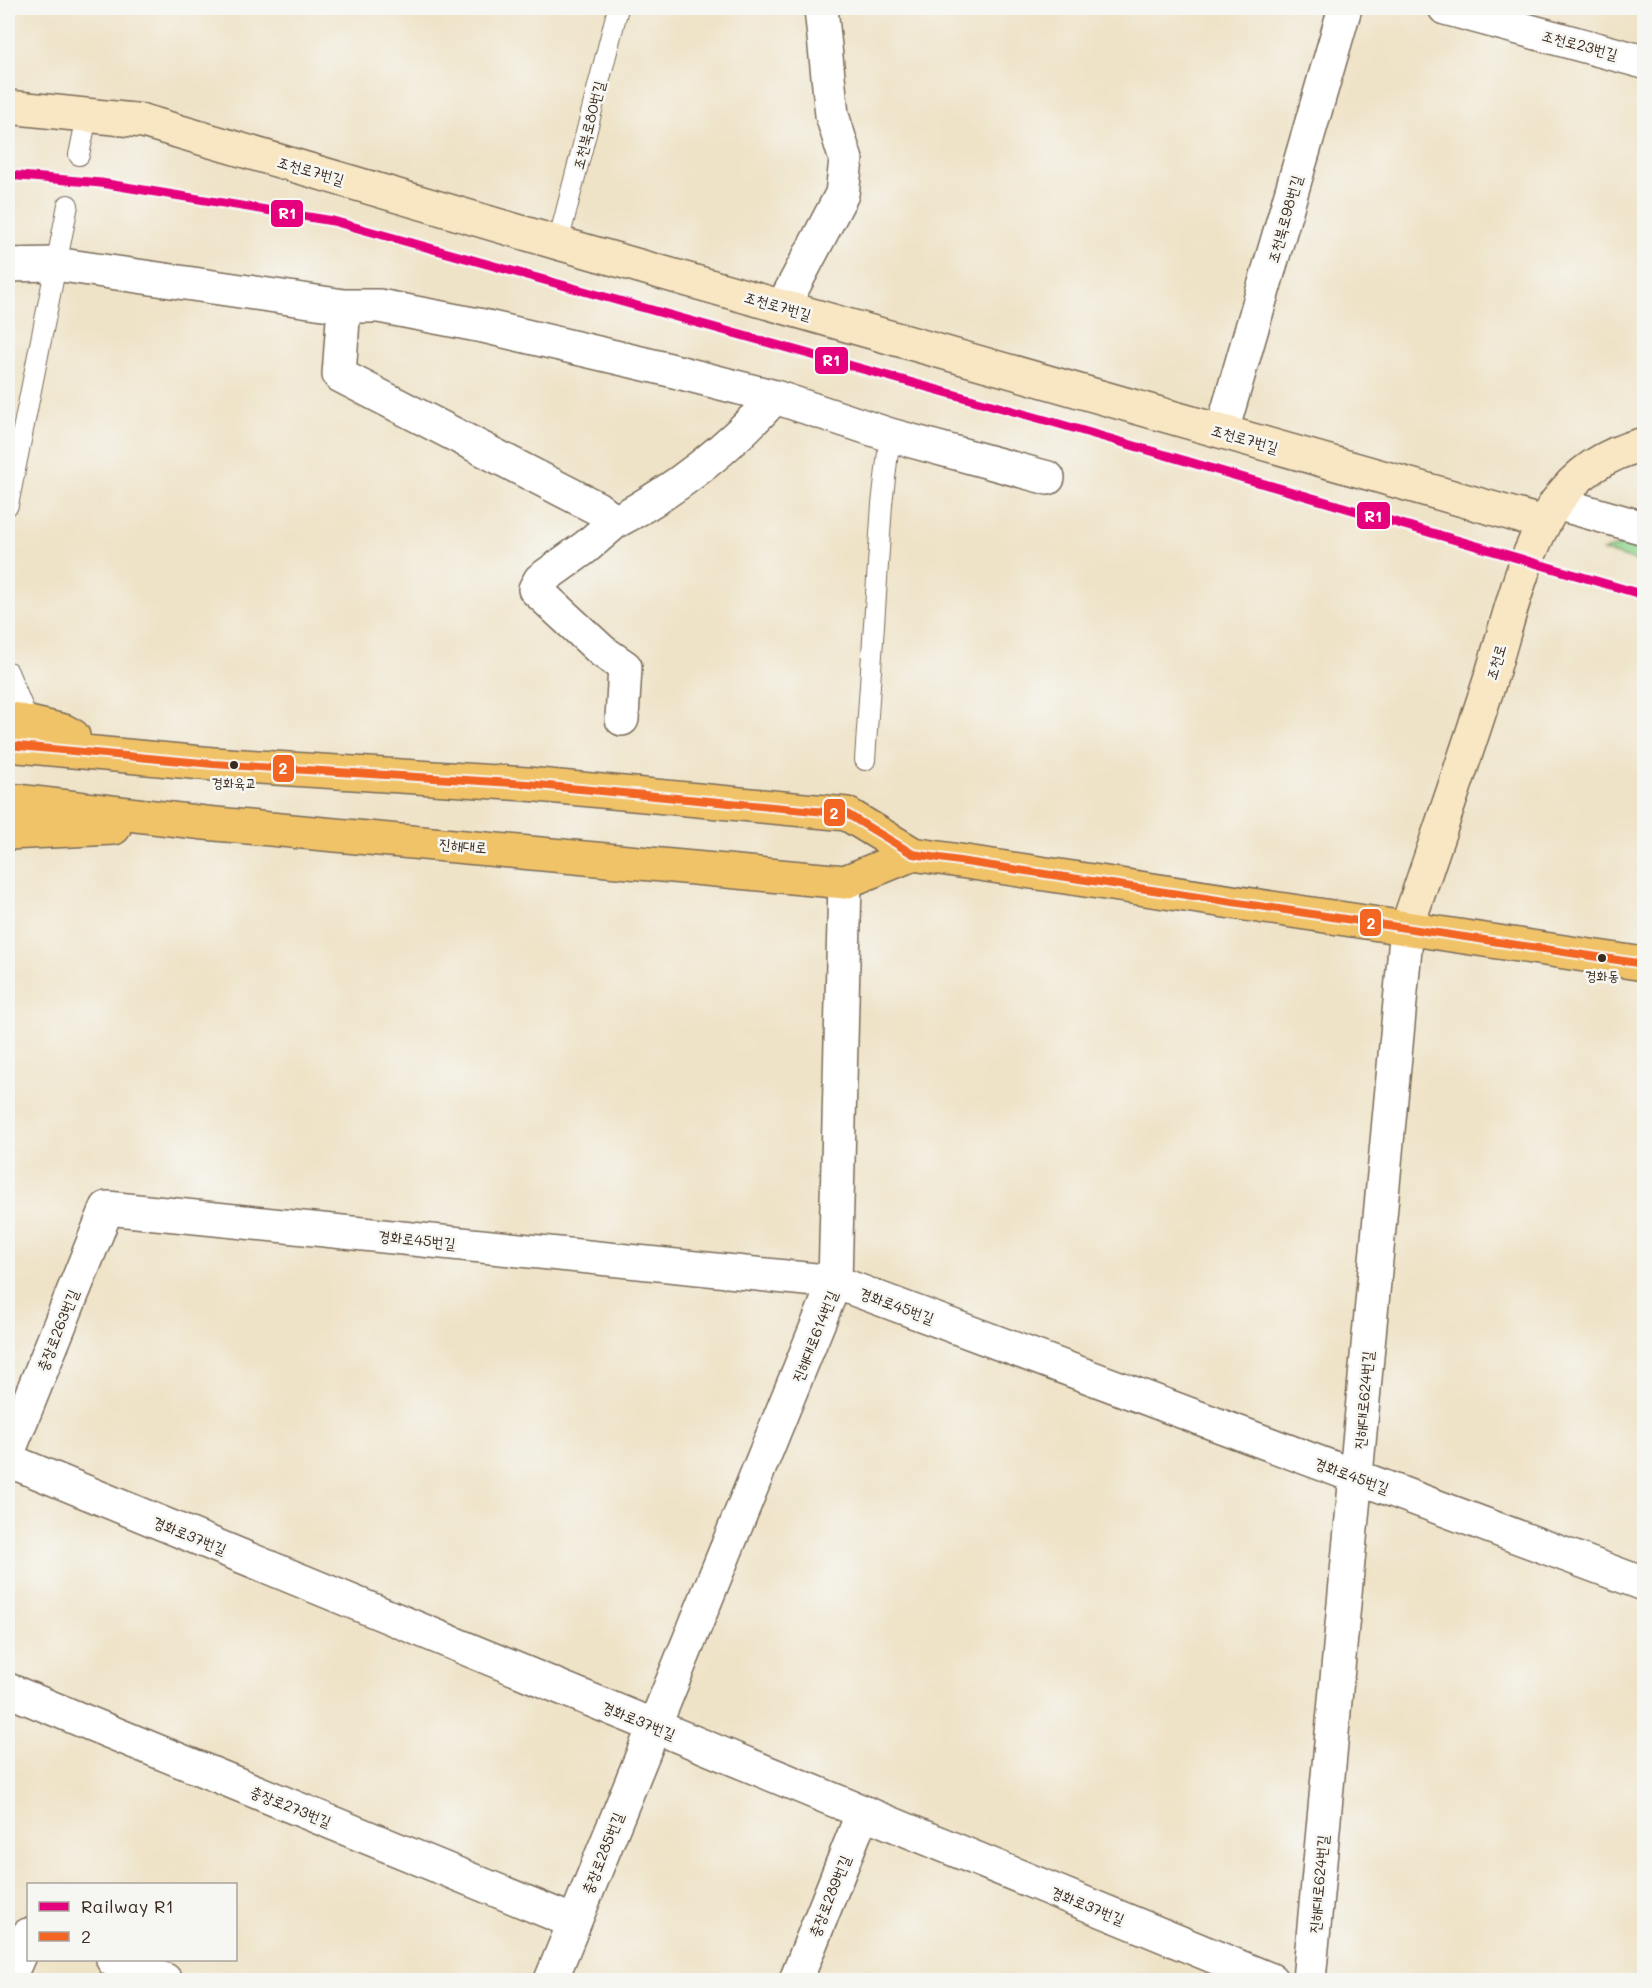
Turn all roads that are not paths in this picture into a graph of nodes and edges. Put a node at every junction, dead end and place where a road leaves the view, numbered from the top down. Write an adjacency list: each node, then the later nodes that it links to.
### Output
1 (618, 8): 10 (lane, 조천북로80번길)
2 (821, 8): 14 (street)
3 (1345, 8): 16 (street, 조천북로98번길)
4 (1445, 8): 5 (street, 조천로23번길)
5 (1644, 62)
6 (8, 107): 7 (street, 조천로7번길)
7 (87, 116): 8 (lane); 10 (street, 조천로7번길)
8 (79, 155)
9 (68, 205): 11 (lane)
10 (558, 243): 14 (street, 조천로7번길)
11 (56, 264): 12 (street); 13 (street); 20 (lane)
12 (8, 265)
13 (344, 306): 15 (street); 22 (street)
14 (783, 306): 16 (street, 조천로7번길)
15 (775, 397): 17 (street); 22 (street)
16 (1222, 431): 21 (street, 조천로7번길)
17 (890, 435): 19 (street); 27 (lane)
18 (1644, 444): 21 (street, 조천로)
19 (1048, 478)
20 (8, 506)
21 (1550, 513): 23 (street); 33 (street, 조천로)
22 (615, 522): 25 (street)
23 (1644, 528)
24 (8, 672): 26 (lane)
25 (622, 719)
26 (15, 728): 31 (main road)
27 (865, 760)
28 (8, 800): 29 (main road, 진해대로)
29 (205, 823): 30 (main road); 32 (main road, 진해대로)
30 (8, 833)
31 (913, 854): 32 (main road, 진해대로); 33 (main road)
32 (845, 882): 36 (street, 진해대로614번길)
33 (1407, 927): 34 (main road); 39 (street, 진해대로624번길)
34 (1644, 964)
35 (107, 1208): 36 (street, 경화로45번길); 37 (street, 충장로263번길)
36 (835, 1282): 39 (street, 경화로45번길); 42 (street, 진해대로614번길)
37 (8, 1453)
38 (8, 1460): 42 (street, 경화로37번길)
39 (1356, 1476): 40 (street, 경화로45번길); 54 (street, 진해대로624번길)
40 (1644, 1584)
41 (8, 1690): 45 (street, 충장로273번길)
42 (654, 1726): 43 (street, 경화로37번길); 45 (street, 충장로285번길)
43 (863, 1812): 52 (street, 충장로289번길); 53 (street, 경화로37번길)
44 (8, 1917): 46 (street)
45 (574, 1922): 51 (street, 충장로285번길)
46 (27, 1925)
47 (27, 1937): 49 (street)
48 (118, 1961): 50 (street)
49 (8, 1980)
50 (165, 1980)
51 (550, 1980)
52 (796, 1980)
53 (1271, 1980)
54 (1309, 1980)

